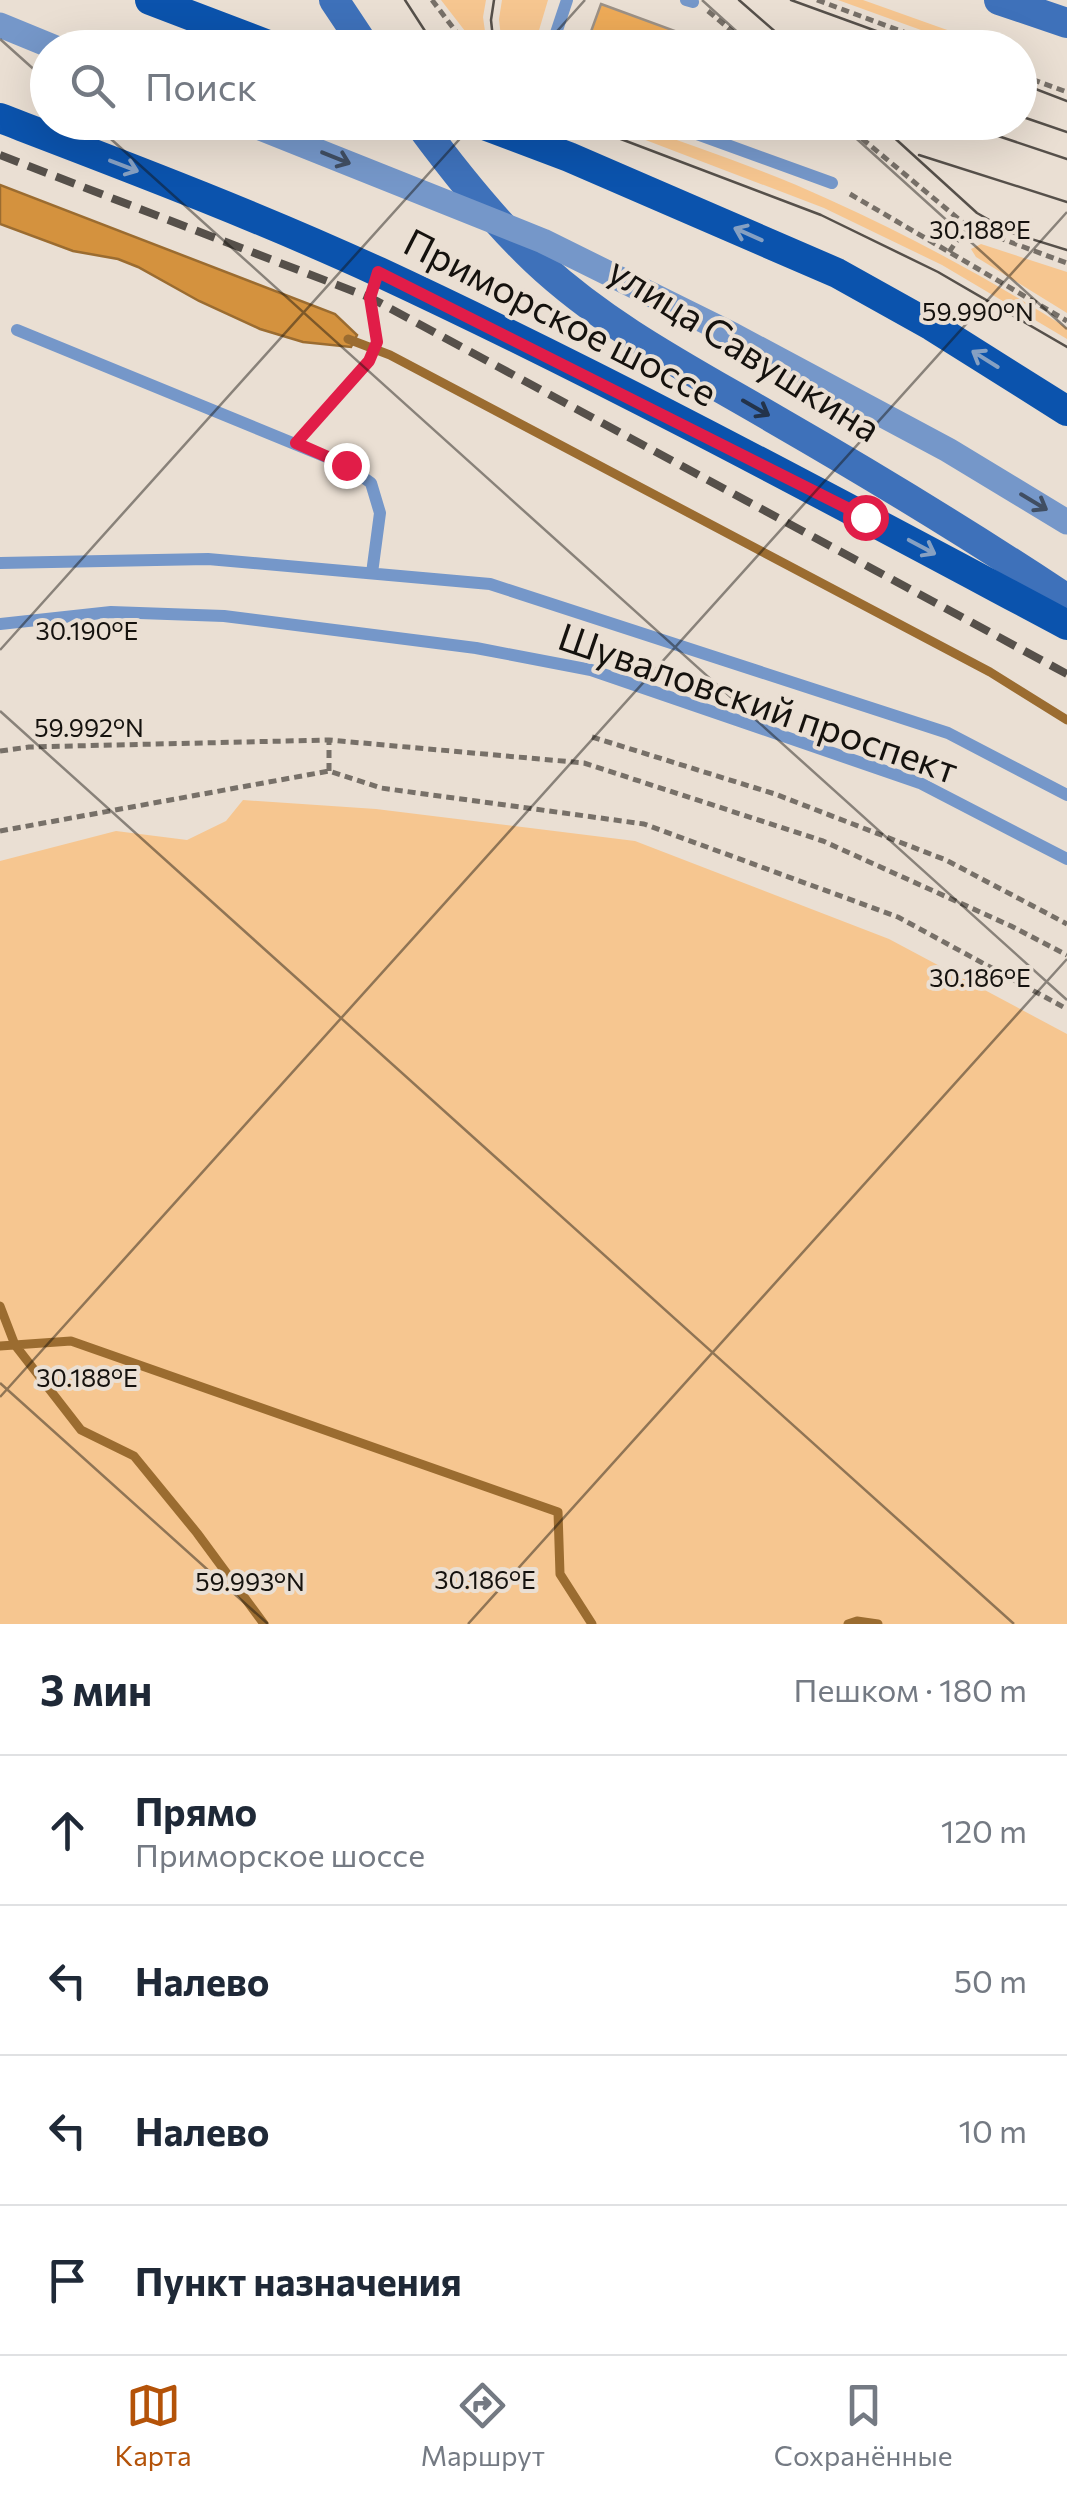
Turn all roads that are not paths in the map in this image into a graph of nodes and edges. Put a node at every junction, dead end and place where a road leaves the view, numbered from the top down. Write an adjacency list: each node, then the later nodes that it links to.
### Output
1 (150, 0): 8 (main road)
2 (334, 0): 9 (main road)
3 (356, 0): 10 (main road)
4 (567, 0): 11 (lane)
5 (999, 0): 6 (main road)
6 (1067, 23)
7 (0, 25): 12 (street)
8 (229, 30)
9 (354, 30)
10 (369, 30)
11 (556, 30)
12 (30, 37)
13 (0, 118): 14 (main road, Приморское шоссе, one-way to 14)
14 (30, 130)
15 (57, 140): 28 (main road, Приморское шоссе, one-way to 28)
16 (290, 140): 23 (street, one-way to 23, bridge)
17 (431, 140): 26 (main road, улица Савушкина, one-way to 26)
18 (524, 140): 22 (main road, one-way to 18)
19 (714, 140): 20 (lane)
20 (832, 183)
21 (17, 330): 25 (lane)
22 (1067, 411)
23 (1067, 522)
24 (0, 564): 25 (lane, Шуваловский проспект)
25 (372, 573): 29 (lane, Шуваловский проспект)
26 (1067, 599)
27 (0, 624): 30 (lane, Шуваловский проспект)
28 (1067, 625)
29 (1067, 795)
30 (1067, 859)

